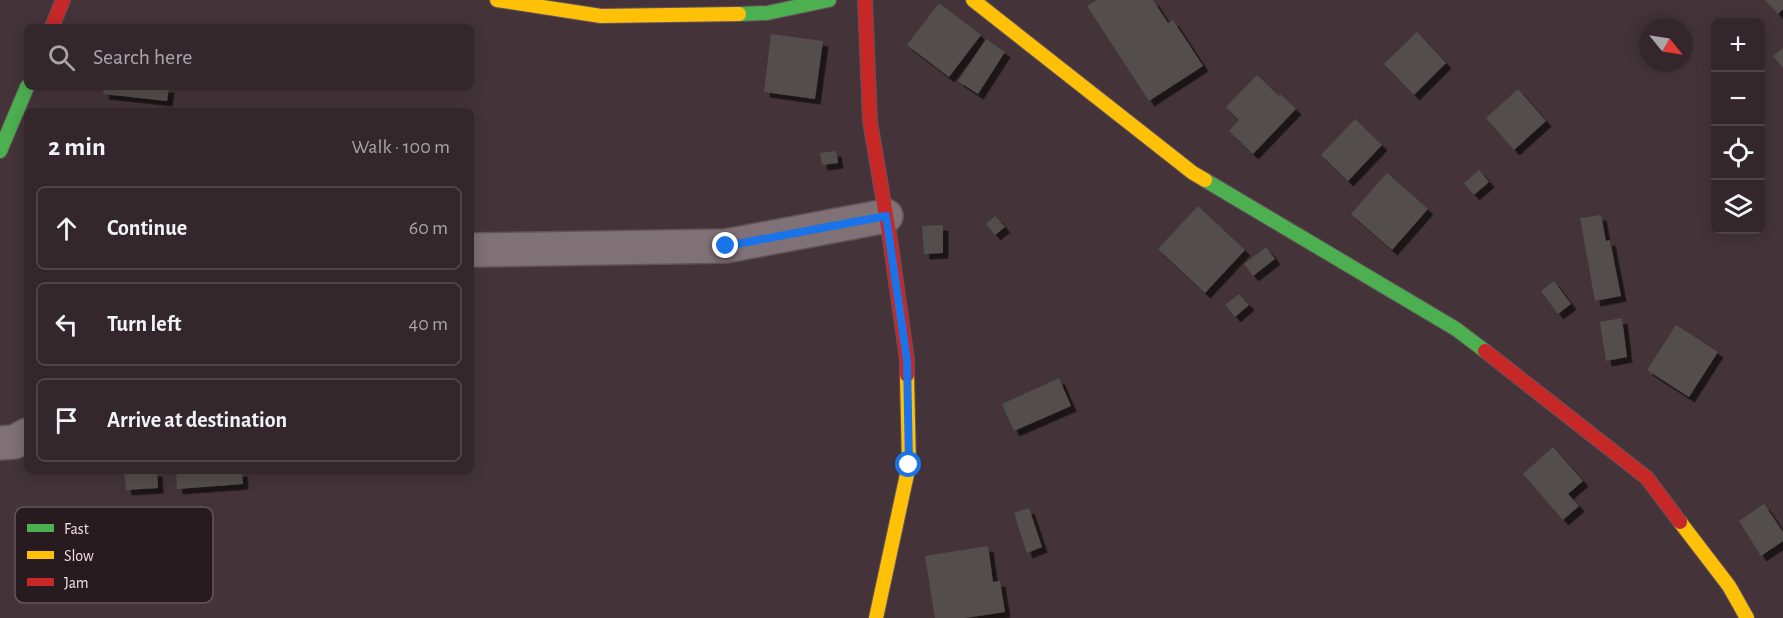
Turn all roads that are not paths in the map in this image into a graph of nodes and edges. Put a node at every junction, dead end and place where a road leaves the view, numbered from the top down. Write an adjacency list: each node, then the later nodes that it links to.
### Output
1 (63, 0): 6 (street)
2 (497, 0): 3 (street)
3 (829, 0)
4 (865, 0): 9 (street)
5 (973, 0): 14 (street)
6 (53, 24)
7 (26, 90): 8 (street)
8 (0, 151)
9 (886, 216): 10 (street); 13 (street)
10 (474, 250)
11 (24, 437): 12 (street)
12 (0, 443)
13 (876, 618)
14 (1747, 618)

